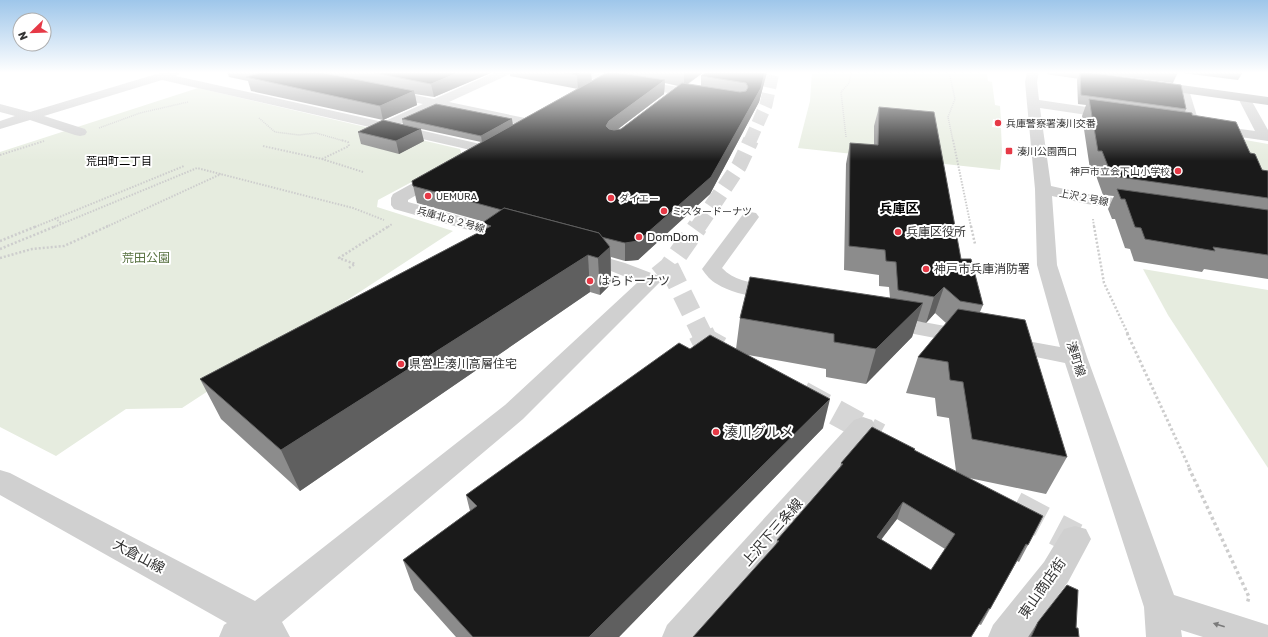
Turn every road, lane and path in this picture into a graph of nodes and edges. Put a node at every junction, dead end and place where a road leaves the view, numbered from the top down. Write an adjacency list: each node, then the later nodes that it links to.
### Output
1 (78, 102): 13 (street)
2 (190, 102): 20 (path)
3 (273, 102): 19 (street)
4 (425, 102): 11 (street)
5 (441, 102): 11 (street)
6 (842, 102): 22 (path)
7 (954, 102): 40 (path)
8 (1186, 102): 18 (street)
9 (1246, 102): 23 (street)
10 (1034, 103): 15 (street); 32 (street, 湊町線)
11 (436, 104): 19 (street); 25 (street, 兵庫北８２号線)
12 (0, 108): 13 (street)
13 (31, 116): 17 (street); 21 (street)
14 (256, 116): 28 (path)
15 (1125, 116)
16 (1178, 124): 18 (street)
17 (0, 125)
18 (1193, 126): 23 (street)
19 (383, 127): 25 (street)
20 (97, 129)
21 (80, 132)
22 (846, 137)
23 (1267, 137)
24 (50, 139): 27 (path)
25 (497, 141): 39 (street, 兵庫北８２号線)
26 (263, 146): 28 (path)
27 (0, 155)
28 (322, 159): 30 (path)
29 (184, 166): 35 (path)
30 (363, 172)
31 (221, 174): 37 (path); 43 (path); 44 (path)
32 (1043, 189): 33 (street, 上沢２号線); 47 (street, 湊町線)
33 (1158, 209)
34 (750, 217): 45 (street)
35 (55, 218): 37 (path); 38 (path)
36 (1093, 218): 52 (path)
37 (61, 223): 41 (path)
38 (0, 241)
39 (528, 241)
40 (975, 244)
41 (0, 249)
42 (565, 252): 53 (street)
43 (0, 258)
44 (349, 268)
45 (796, 295)
46 (864, 316): 47 (street)
47 (1075, 357): 51 (street, 湊町線)
48 (863, 427): 54 (street, 上沢下三条線)
49 (0, 481): 53 (street, 大倉山線)
50 (1075, 539): 55 (street, 東山商店街)
51 (1163, 622): 52 (street, one-way to 51)
52 (1251, 622)
53 (255, 631)
54 (680, 637)
55 (1006, 637)

